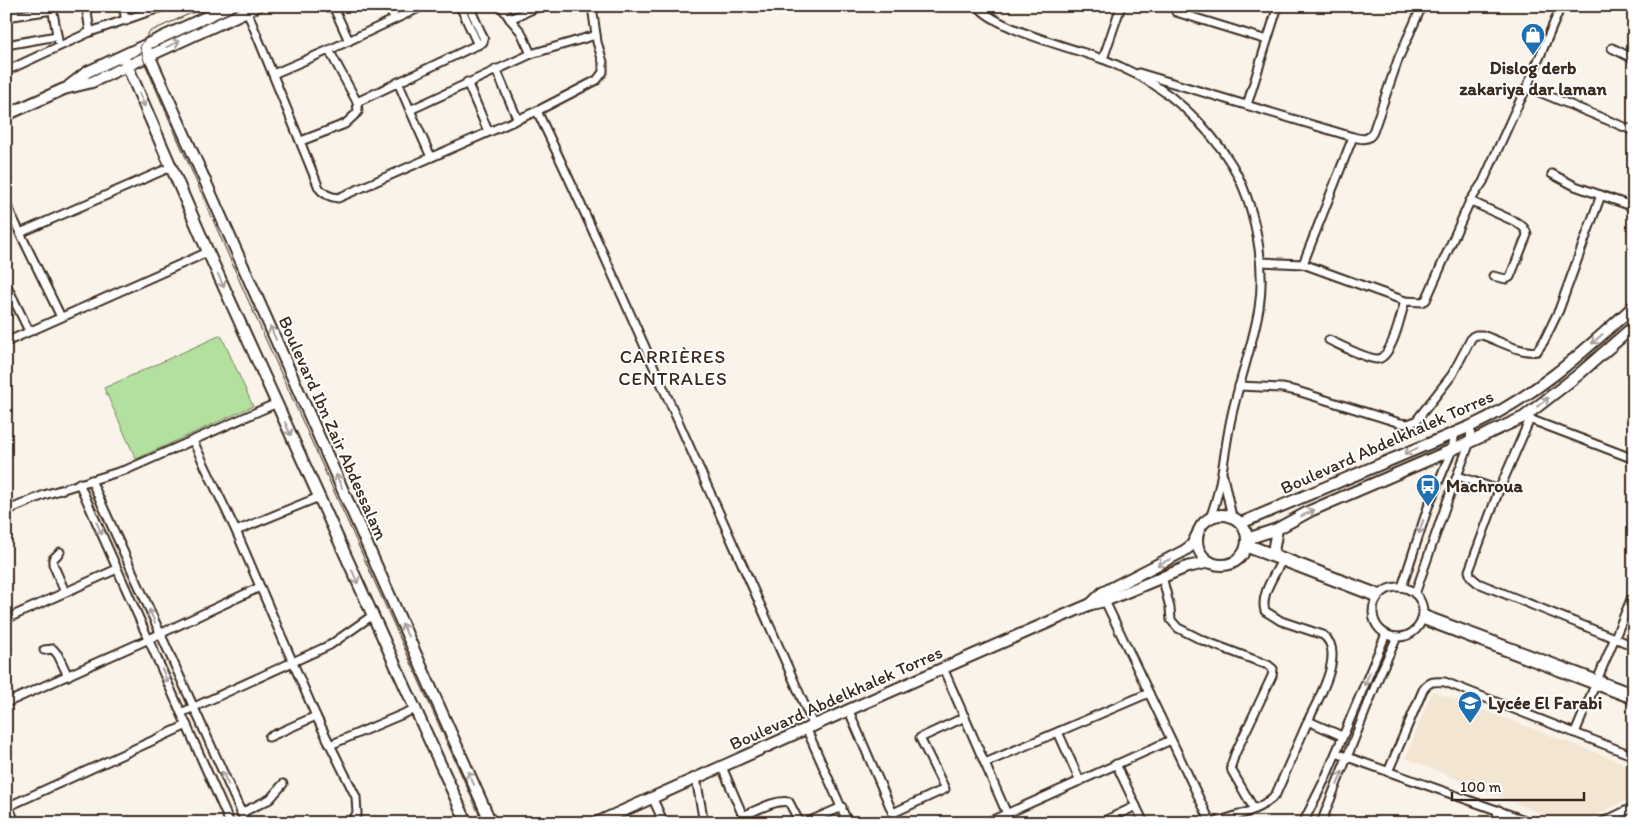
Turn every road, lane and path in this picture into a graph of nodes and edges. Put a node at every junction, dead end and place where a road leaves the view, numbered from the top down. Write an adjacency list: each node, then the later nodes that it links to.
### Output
1 (11, 6): 24 (street)
2 (86, 6): 29 (street)
3 (123, 6): 28 (street)
4 (165, 6): 28 (street)
5 (230, 6): 38 (street)
6 (258, 6): 22 (street)
7 (334, 6): 33 (street)
8 (389, 6): 26 (street)
9 (423, 6): 26 (street)
10 (460, 6): 35 (street)
11 (469, 6): 35 (street)
12 (502, 6): 27 (street)
13 (540, 6): 27 (street)
14 (592, 6): 30 (street)
15 (978, 6): 41 (street)
16 (1122, 6): 41 (street)
17 (1278, 6): 32 (street)
18 (1422, 6): 59 (street)
19 (1561, 6): 50 (street)
20 (52, 8): 21 (street); 31 (street)
21 (36, 9): 24 (street)
22 (246, 11): 38 (street, one-way to 22); 47 (street)
23 (1176, 12): 32 (street)
24 (16, 15): 25 (street)
25 (6, 17)
26 (394, 19): 33 (street)
27 (510, 19): 40 (street)
28 (126, 21): 29 (street)
29 (90, 32): 36 (street)
30 (596, 35): 40 (street); 54 (street)
31 (57, 36): 34 (street); 36 (street)
32 (1267, 40): 52 (street)
33 (349, 41): 39 (street)
34 (6, 45)
35 (478, 45): 48 (street)
36 (59, 46): 46 (street)
37 (1612, 48): 42 (street)
38 (147, 50): 43 (street); 177 (street, Boulevard Ibn Zair Abdessalam, one-way to 38)
39 (329, 50): 47 (street); 51 (street)
40 (531, 54): 44 (street)
41 (1103, 59): 45 (street)
42 (1634, 59)
43 (125, 60): 55 (street); 62 (street, one-way to 62)
44 (496, 69): 49 (street); 56 (street)
45 (1127, 70): 52 (street); 70 (street)
46 (6, 71)
47 (273, 74): 60 (street)
48 (398, 82): 51 (street); 53 (street)
49 (466, 82): 53 (street); 57 (street)
50 (1527, 88): 58 (street); 65 (street)
51 (357, 102): 60 (street)
52 (1247, 105): 59 (street)
53 (410, 110): 61 (street)
54 (537, 111): 56 (street); 143 (street)
55 (6, 115)
56 (517, 118): 57 (street)
57 (488, 131): 61 (street)
58 (1634, 131)
59 (1353, 137): 71 (street)
60 (302, 141): 61 (street)
61 (431, 157)
62 (171, 167): 68 (street); 69 (street)
63 (1552, 174): 64 (street)
64 (1601, 195): 67 (street); 81 (street)
65 (1470, 202): 72 (street); 74 (street)
66 (6, 204): 68 (street)
67 (1634, 207)
68 (20, 234): 76 (street)
69 (208, 252): 76 (street); 82 (street, one-way to 82)
70 (1261, 262): 71 (street); 81 (street)
71 (1304, 264): 74 (street)
72 (1493, 276)
73 (6, 284): 78 (street)
74 (1405, 301): 79 (street)
75 (1634, 306): 84 (street, Boulevard Abdelkhalek Torres, one-way to 84)
76 (61, 317): 78 (street)
77 (1634, 326): 83 (street, Boulevard Abdelkhalek Torres, one-way to 77)
78 (29, 331): 80 (street)
79 (1329, 340)
80 (6, 342)
81 (1239, 386): 90 (street)
82 (276, 403): 86 (street); 95 (street, one-way to 95)
83 (1527, 418): 87 (street, Boulevard Abdelkhalek Torres); 89 (street); 94 (street)
84 (1471, 426): 85 (street, Boulevard Abdelkhalek Torres); 87 (street)
85 (1455, 432): 88 (street); 98 (street, Boulevard Abdelkhalek Torres, one-way to 98)
86 (193, 441): 92 (street); 100 (street)
87 (1470, 442): 88 (street, Boulevard Abdelkhalek Torres); 91 (street)
88 (1452, 450): 99 (street, Boulevard Abdelkhalek Torres, one-way to 88); 110 (street, one-way to 110)
89 (1634, 459)
90 (1222, 470): 97 (street); 98 (street)
91 (1458, 476): 94 (street); 113 (street)
92 (91, 480): 93 (street); 120 (street, one-way to 92)
93 (79, 483): 96 (street); 107 (street, one-way to 107)
94 (1499, 490): 123 (street)
95 (319, 497): 100 (street); 117 (street, one-way to 117)
96 (6, 511)
97 (1210, 518): 98 (street); 101 (street)
98 (1236, 520): 102 (street)
99 (1277, 528): 102 (street, Boulevard Abdelkhalek Torres); 104 (street)
100 (236, 531): 109 (street)
101 (1198, 531): 105 (street); 116 (street, Boulevard Abdelkhalek Torres, one-way to 116)
102 (1246, 543): 104 (street); 105 (street); 106 (street)
103 (60, 552): 111 (street)
104 (1273, 552): 114 (street)
105 (1210, 562): 108 (street, Boulevard Abdelkhalek Torres)
106 (1281, 562): 114 (street); 141 (street)
107 (117, 569): 111 (street); 124 (street)
108 (1162, 576): 115 (street, Boulevard Abdelkhalek Torres); 165 (street)
109 (260, 587): 120 (street); 127 (street)
110 (1402, 587): 113 (street); 114 (street)
111 (66, 592): 119 (street)
112 (1634, 592): 123 (street)
113 (1415, 594): 118 (street)
114 (1379, 596): 121 (street)
115 (1105, 601): 116 (street, Boulevard Abdelkhalek Torres); 131 (street)
116 (1091, 604): 128 (street, Boulevard Abdelkhalek Torres)
117 (373, 615): 127 (street); 136 (street)
118 (1423, 617): 122 (street); 130 (street)
119 (6, 619)
120 (160, 634): 124 (street); 135 (street)
121 (1386, 634): 122 (street); 146 (street, one-way to 146)
122 (1397, 637): 152 (street)
123 (1615, 638): 125 (street); 130 (street)
124 (149, 640): 129 (street); 138 (street, one-way to 138)
125 (1634, 646)
126 (44, 650): 129 (street)
127 (293, 662): 135 (street); 139 (street)
128 (943, 668): 137 (street, Boulevard Abdelkhalek Torres); 140 (street)
129 (68, 676): 134 (street)
130 (1597, 682): 132 (street); 133 (street); 145 (street)
131 (1149, 693): 144 (street); 148 (street)
132 (1634, 693)
133 (1634, 700)
134 (6, 703)
135 (193, 708): 138 (street); 167 (street, one-way to 135)
136 (415, 708): 149 (street); 176 (street)
137 (849, 711): 143 (street, Boulevard Abdelkhalek Torres); 168 (street)
138 (181, 713): 142 (street)
139 (316, 716): 147 (street); 149 (street)
140 (964, 717): 153 (street); 168 (street)
141 (1308, 721): 146 (street); 165 (street)
142 (186, 725): 161 (street); 173 (street)
143 (810, 728): 155 (street, Boulevard Abdelkhalek Torres); 163 (street)
144 (1058, 732): 153 (street); 158 (street)
145 (1575, 733): 151 (street); 156 (street)
146 (1342, 736): 150 (street)
147 (269, 737)
148 (1171, 740): 154 (street); 188 (street)
149 (330, 745): 175 (street)
150 (1336, 753): 152 (street); 189 (street)
151 (1634, 756)
152 (1348, 758): 156 (street); 190 (street, one-way to 152)
153 (985, 763): 169 (street)
154 (1116, 764): 158 (street); 162 (street)
155 (722, 767): 157 (street, Boulevard Abdelkhalek Torres); 170 (street)
156 (1388, 772): 166 (street)
157 (696, 778): 160 (street, Boulevard Abdelkhalek Torres); 180 (street)
158 (1080, 781): 169 (street)
159 (283, 784): 167 (street)
160 (652, 797): 178 (street, Boulevard Abdelkhalek Torres); 179 (street)
161 (7, 806): 172 (street)
162 (1136, 806): 186 (street); 187 (street)
163 (842, 807): 171 (street); 182 (street)
164 (1634, 807): 193 (street)
165 (1254, 809): 188 (street)
166 (1499, 810): 191 (street); 192 (street)
167 (241, 813): 174 (street)
168 (893, 813): 183 (street)
169 (1007, 813): 184 (street); 185 (street)
170 (743, 820): 181 (street)
171 (810, 822)
172 (14, 823)
173 (230, 823)
174 (246, 823)
175 (348, 823)
176 (467, 823)
177 (491, 823)
178 (596, 823)
179 (664, 823)
180 (704, 823)
181 (800, 823)
182 (848, 823)
183 (897, 823)
184 (986, 823)
185 (1011, 823)
186 (1100, 823)
187 (1144, 823)
188 (1212, 823)
189 (1303, 823)
190 (1321, 823)
191 (1494, 823)
192 (1533, 823)
193 (1601, 823)

